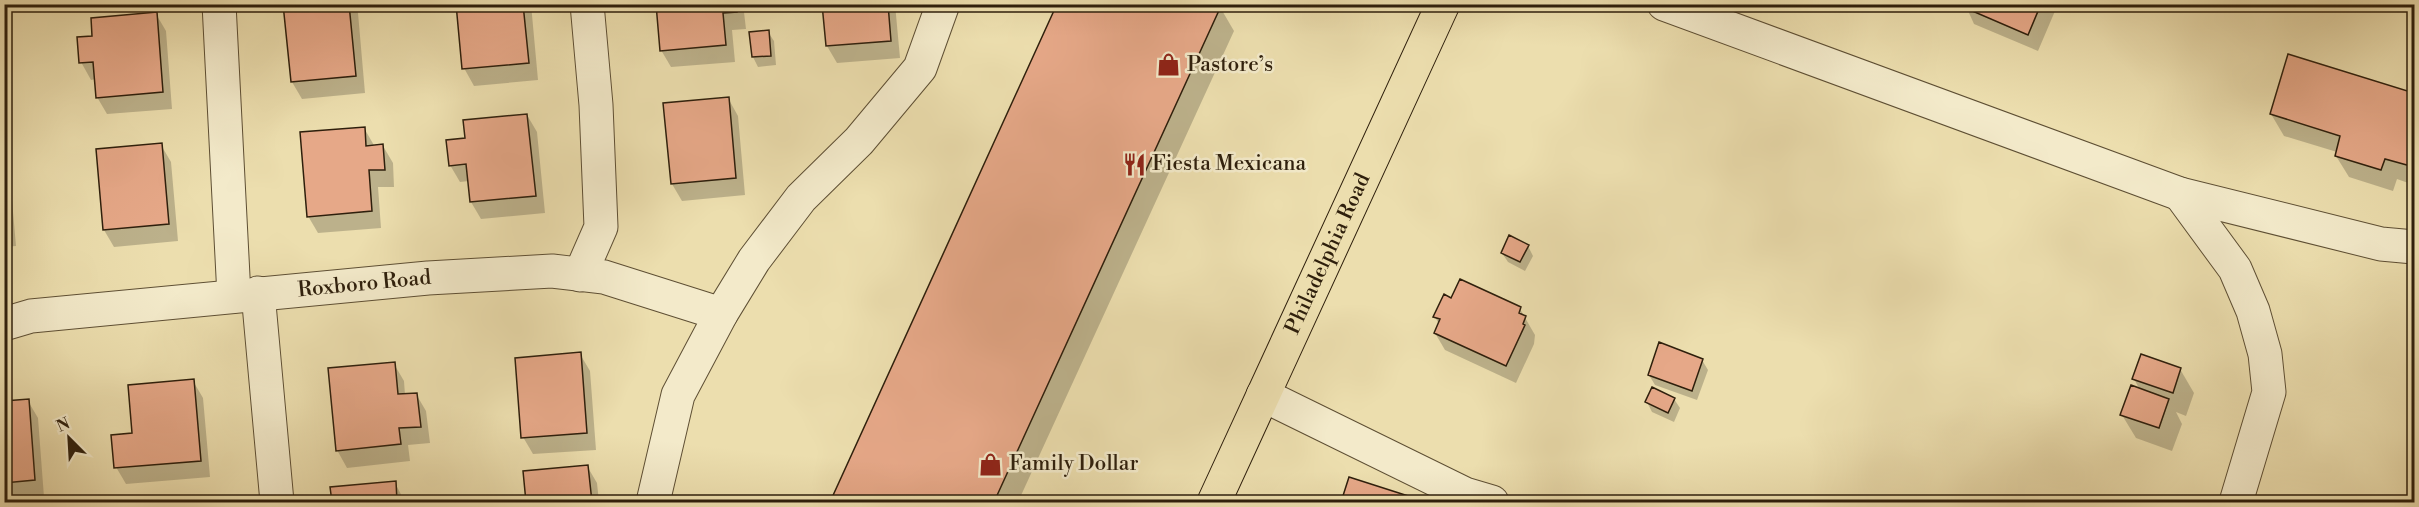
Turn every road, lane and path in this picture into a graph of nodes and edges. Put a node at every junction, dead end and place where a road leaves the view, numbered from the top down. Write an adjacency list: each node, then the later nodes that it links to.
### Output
1 (219, 4): 9 (street)
2 (587, 4): 8 (street)
3 (943, 4): 10 (street)
4 (1443, 4): 12 (main road, Philadelphia Road)
5 (1664, 4): 6 (street)
6 (2180, 194): 7 (street); 17 (street)
7 (2415, 247)
8 (580, 275): 9 (street, Roxboro Road); 10 (street, Roxboro Road)
9 (246, 295): 11 (street, Roxboro Road); 13 (street)
10 (721, 314): 14 (street)
11 (4, 324)
12 (1263, 395): 15 (main road, Philadelphia Road); 16 (street)
13 (277, 502)
14 (653, 502)
15 (1214, 502)
16 (1492, 502)
17 (2236, 502)

